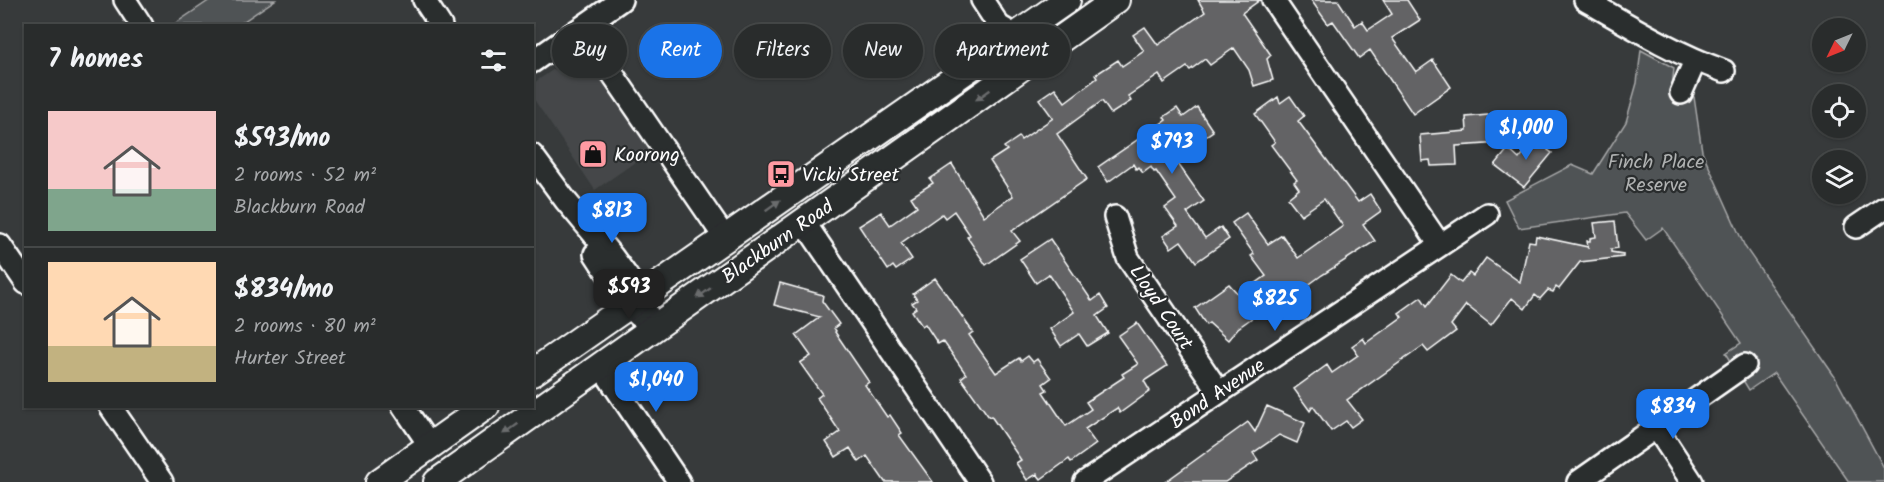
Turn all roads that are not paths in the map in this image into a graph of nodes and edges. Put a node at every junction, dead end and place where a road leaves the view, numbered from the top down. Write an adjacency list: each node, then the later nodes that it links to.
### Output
1 (125, 0): 9 (street)
2 (423, 0): 10 (street)
3 (621, 0): 11 (street)
4 (982, 0): 12 (street)
5 (1067, 0): 13 (main road, Blackburn Road)
6 (1116, 0): 25 (main road, Blackburn Road, one-way to 25)
7 (1273, 0): 29 (street)
8 (1585, 0): 16 (street)
9 (141, 24)
10 (440, 24)
11 (587, 24)
12 (998, 24)
13 (1033, 24)
14 (552, 48): 15 (street)
15 (534, 61)
16 (1695, 61): 17 (street); 20 (street)
17 (1724, 71)
18 (615, 78): 27 (street)
19 (955, 78): 27 (main road, Blackburn Road, one-way to 19)
20 (1681, 93)
21 (534, 158): 31 (street)
22 (1884, 208): 26 (street)
23 (1487, 214): 29 (street, Bond Avenue)
24 (1115, 217): 36 (street, Lloyd Court)
25 (804, 222): 32 (main road, Blackburn Road, one-way to 32); 46 (street)
26 (1856, 227)
27 (725, 238): 31 (main road, Blackburn Road)
28 (0, 245): 30 (street)
29 (1440, 245): 36 (street, Bond Avenue)
30 (24, 280)
31 (635, 301): 32 (street); 35 (main road, Blackburn Road)
32 (653, 329): 34 (main road, Blackburn Road)
33 (1745, 365): 40 (street)
34 (601, 366): 44 (main road, Blackburn Road, one-way to 44); 45 (street)
35 (534, 373)
36 (1219, 392): 47 (street, Bond Avenue)
37 (111, 408): 42 (street)
38 (404, 408): 41 (street)
39 (483, 408): 41 (main road)
40 (1656, 427): 48 (street); 49 (street)
41 (430, 446): 43 (main road)
42 (162, 482)
43 (379, 482)
44 (437, 482)
45 (679, 482)
46 (980, 482)
47 (1085, 482)
48 (1578, 482)
49 (1692, 482)

